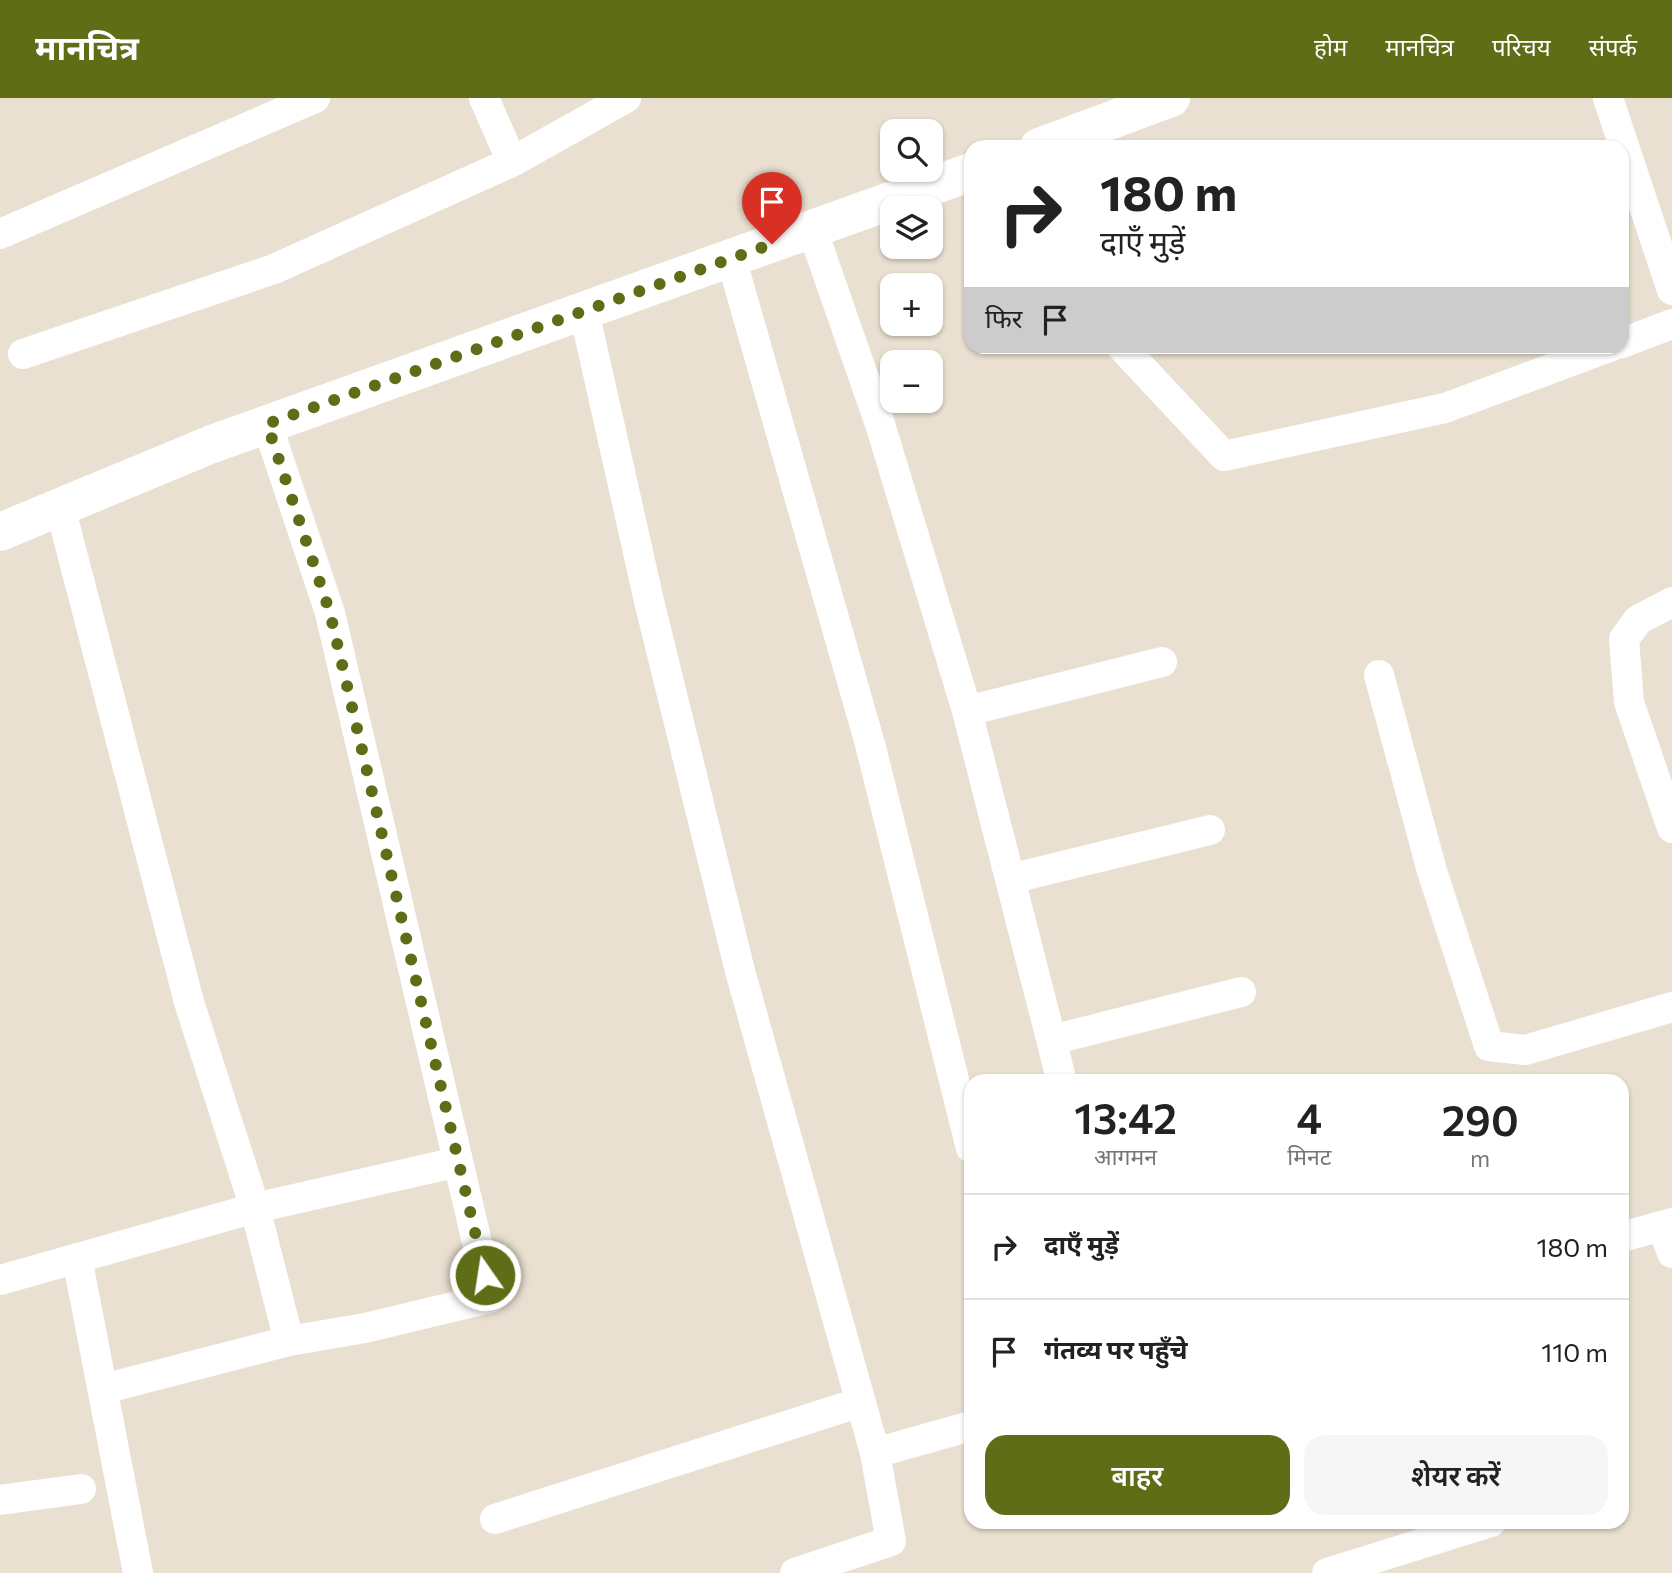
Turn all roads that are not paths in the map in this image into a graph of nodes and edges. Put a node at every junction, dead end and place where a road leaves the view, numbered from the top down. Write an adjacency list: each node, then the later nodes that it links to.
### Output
1 (315, 98): 12 (street)
2 (484, 98): 9 (street)
3 (626, 98): 9 (street)
4 (1171, 98): 6 (street)
5 (1608, 98): 7 (street)
6 (1058, 140)
7 (1622, 140)
8 (1629, 161): 14 (street)
9 (512, 162): 18 (street)
10 (964, 175): 11 (street)
11 (812, 229): 13 (street); 27 (street)
12 (0, 234)
13 (731, 258): 15 (street); 35 (street)
14 (1672, 290)
15 (584, 311): 21 (street); 45 (street)
16 (1672, 324): 17 (street)
17 (1629, 340)
18 (23, 354)
19 (1128, 354): 20 (street)
20 (1590, 354)
21 (267, 424): 22 (street); 36 (street)
22 (60, 507): 23 (street); 37 (street)
23 (0, 533)
24 (1672, 602): 28 (street)
25 (1162, 662): 27 (street)
26 (1379, 675): 32 (street)
27 (967, 711): 30 (street)
28 (1672, 828)
29 (1210, 830): 30 (street)
30 (1010, 879): 33 (street)
31 (1241, 992): 33 (street)
32 (1672, 1007)
33 (1052, 1040): 34 (street)
34 (1060, 1074)
35 (964, 1120)
36 (458, 1162): 37 (street); 43 (street)
37 (255, 1208): 41 (street); 43 (street)
38 (1667, 1224): 39 (street); 40 (street)
39 (1629, 1235)
40 (1672, 1253)
41 (77, 1258): 42 (street); 44 (street)
42 (0, 1280)
43 (289, 1341): 44 (street)
44 (103, 1389): 53 (street)
45 (861, 1402): 47 (street); 50 (street)
46 (964, 1428): 47 (street)
47 (875, 1453): 54 (street)
48 (81, 1489): 49 (street)
49 (0, 1500)
50 (495, 1519)
51 (1442, 1529): 52 (street)
52 (1421, 1532): 55 (street)
53 (138, 1573)
54 (795, 1573)
55 (1327, 1573)

